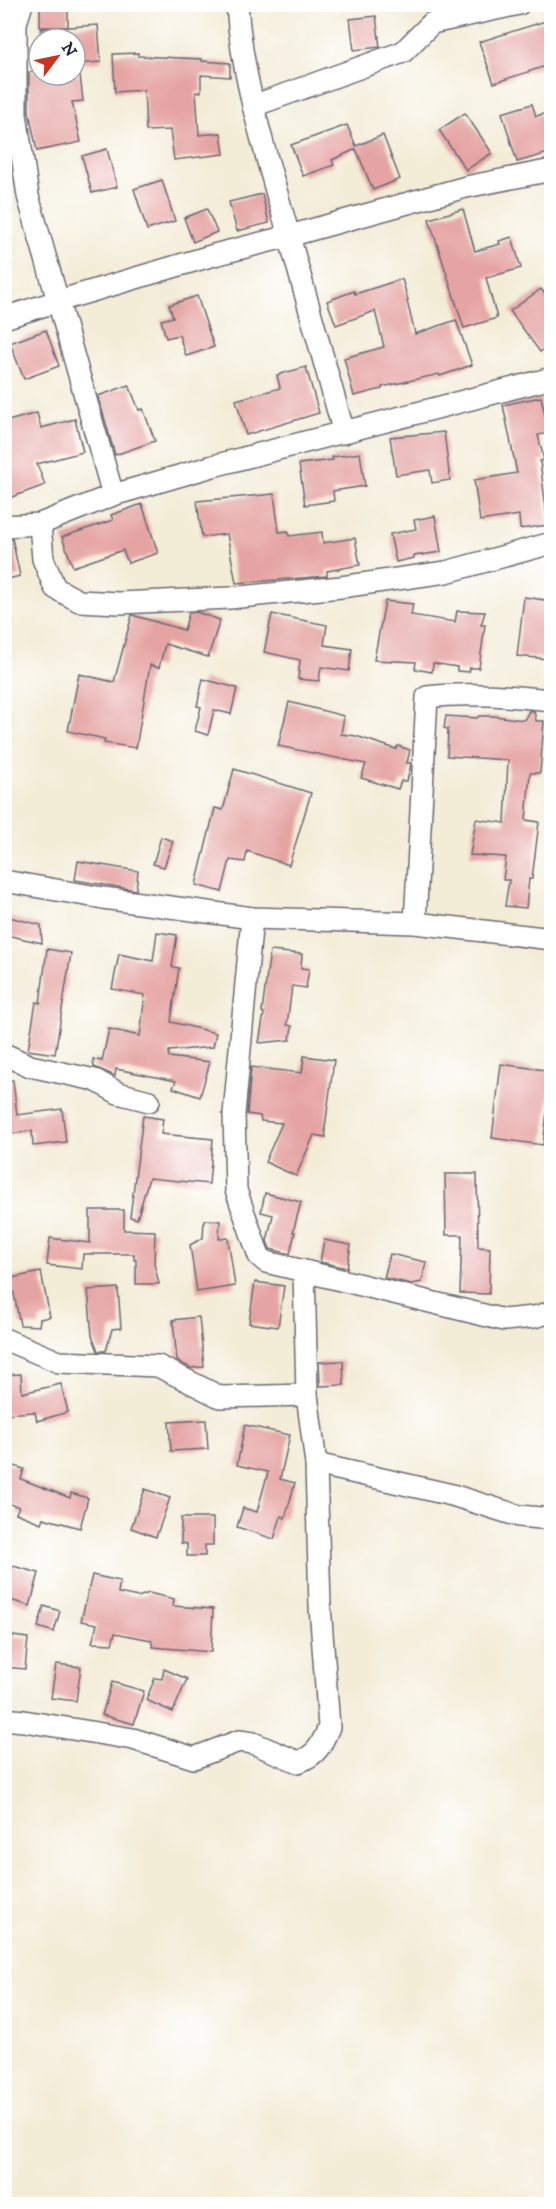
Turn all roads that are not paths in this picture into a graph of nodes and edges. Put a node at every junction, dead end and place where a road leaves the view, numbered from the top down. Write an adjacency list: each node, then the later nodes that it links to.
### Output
1 (22, 4): 7 (street)
2 (237, 4): 4 (street)
3 (519, 4): 4 (street)
4 (253, 106): 6 (street)
5 (552, 170): 6 (street)
6 (289, 236): 7 (street); 10 (street)
7 (58, 301): 8 (street); 11 (street)
8 (4, 318)
9 (552, 378): 10 (street)
10 (344, 433): 11 (street)
11 (113, 495): 12 (street)
12 (40, 524): 13 (street); 14 (street)
13 (4, 526)
14 (552, 543)
15 (552, 700): 18 (street)
16 (4, 881): 17 (street)
17 (252, 918): 18 (street); 22 (street)
18 (415, 923): 19 (street)
19 (552, 939)
20 (4, 1054): 21 (street)
21 (149, 1101)
22 (304, 1271): 23 (street); 25 (street)
23 (552, 1312)
24 (5, 1332): 25 (street)
25 (307, 1395): 26 (street)
26 (316, 1464): 27 (street); 28 (street)
27 (552, 1518)
28 (4, 1719)

